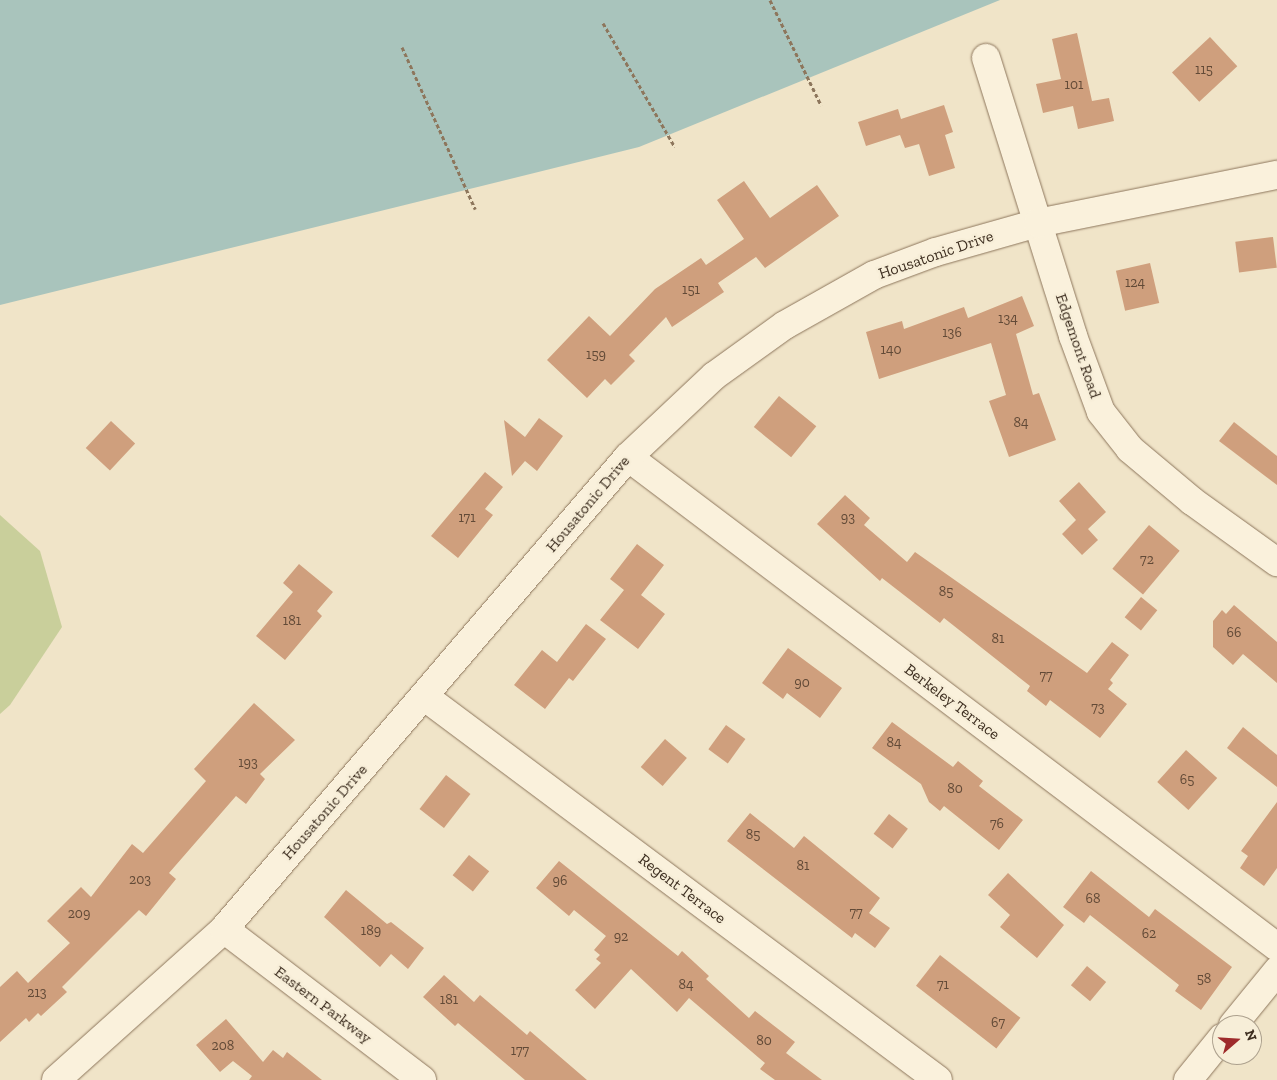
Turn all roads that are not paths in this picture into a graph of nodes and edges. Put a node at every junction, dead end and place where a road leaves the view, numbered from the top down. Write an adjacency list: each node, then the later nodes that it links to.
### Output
1 (986, 58): 3 (street, Edgemont Road)
2 (1277, 175): 3 (street, Housatonic Drive)
3 (1038, 223): 4 (street, Housatonic Drive); 5 (street, Edgemont Road)
4 (628, 457): 6 (street, Housatonic Drive); 8 (street, Berkeley Terrace)
5 (1277, 562)
6 (425, 697): 7 (street, Housatonic Drive); 14 (street, Regent Terrace)
7 (224, 929): 12 (street, Housatonic Drive); 13 (street, Eastern Parkway)
8 (1277, 947)
9 (1277, 971): 10 (street)
10 (1241, 1015)
11 (1212, 1050): 15 (street)
12 (56, 1080)
13 (422, 1080)
14 (938, 1080)
15 (1188, 1080)

